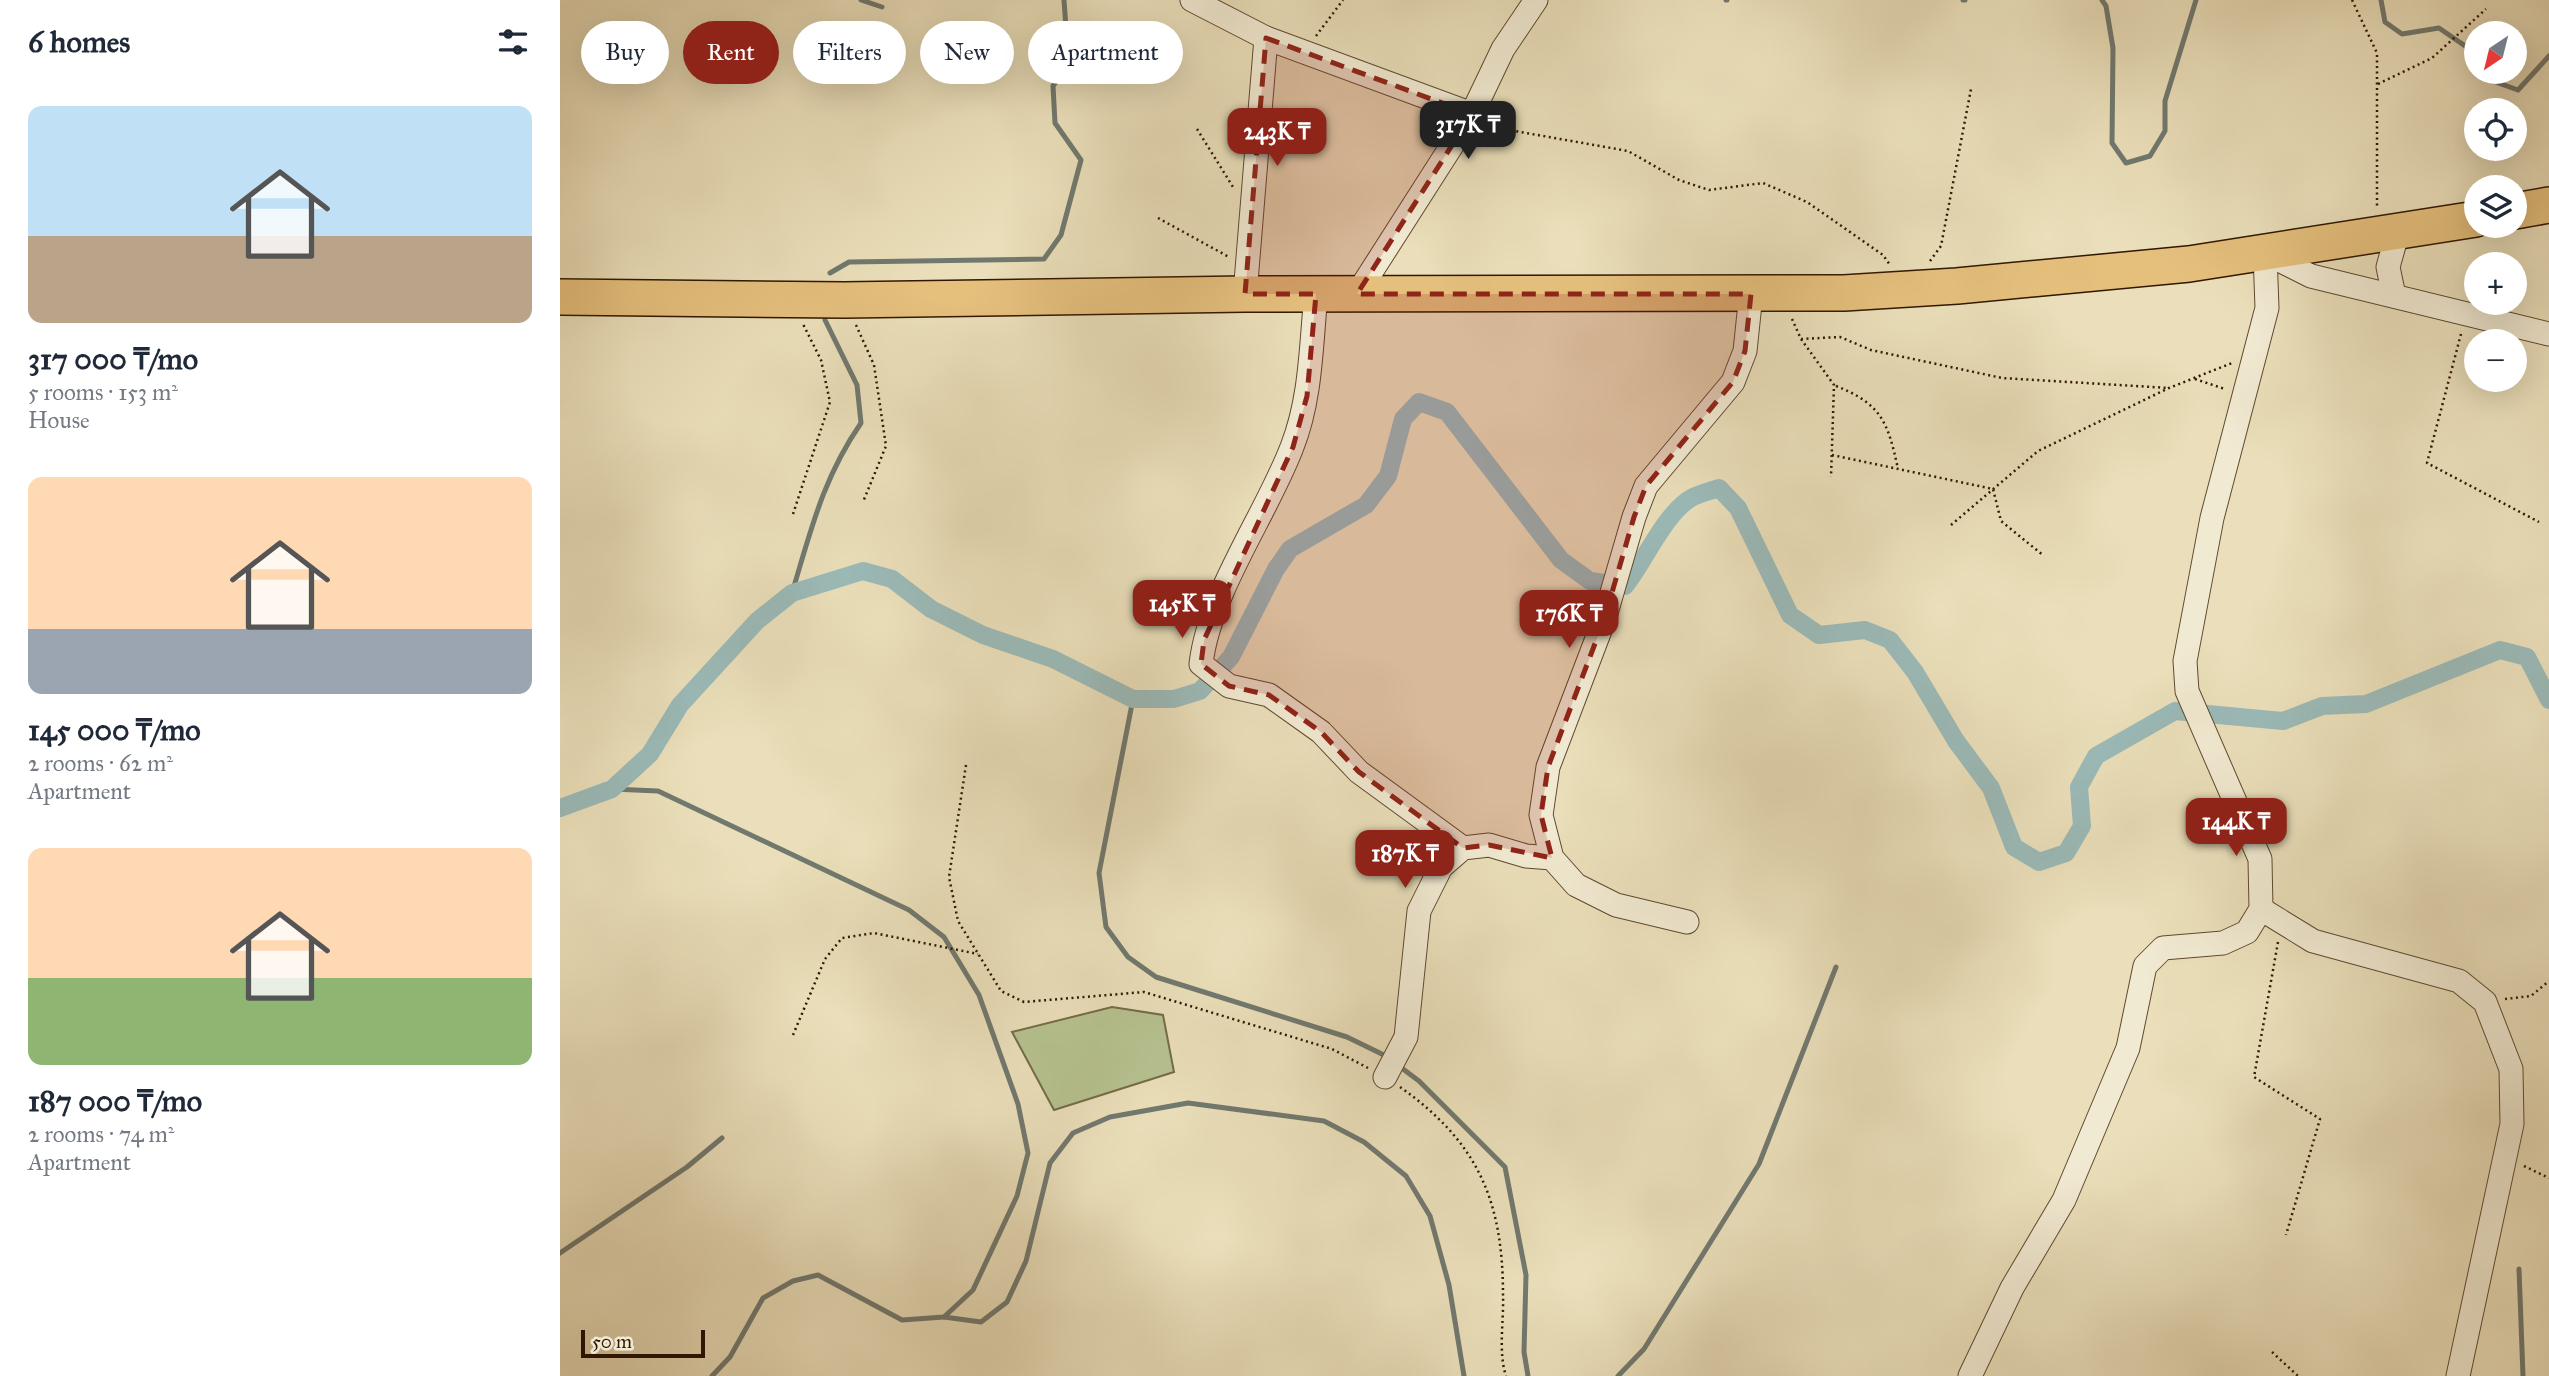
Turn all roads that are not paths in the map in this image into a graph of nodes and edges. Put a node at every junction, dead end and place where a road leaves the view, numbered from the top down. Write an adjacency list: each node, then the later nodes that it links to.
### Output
1 (1192, 0): 3 (street)
2 (1536, 0): 4 (street)
3 (1266, 38): 4 (street); 10 (street)
4 (1472, 114): 12 (street)
5 (2549, 205): 6 (highway)
6 (2527, 209)
7 (2464, 221): 8 (highway)
8 (2388, 233): 9 (highway); 14 (street)
9 (2266, 253): 13 (highway); 14 (street); 19 (street)
10 (1246, 280): 11 (highway); 15 (highway)
11 (1316, 294): 12 (highway); 17 (street)
12 (1357, 294): 13 (highway)
13 (1766, 294): 18 (street)
14 (2394, 296): 16 (street)
15 (560, 297)
16 (2549, 334)
17 (1464, 848): 18 (street); 21 (street)
18 (1552, 858): 20 (street)
19 (2261, 909): 22 (street); 23 (street)
20 (1687, 922)
21 (1385, 1077)
22 (1970, 1376)
23 (2458, 1376)

